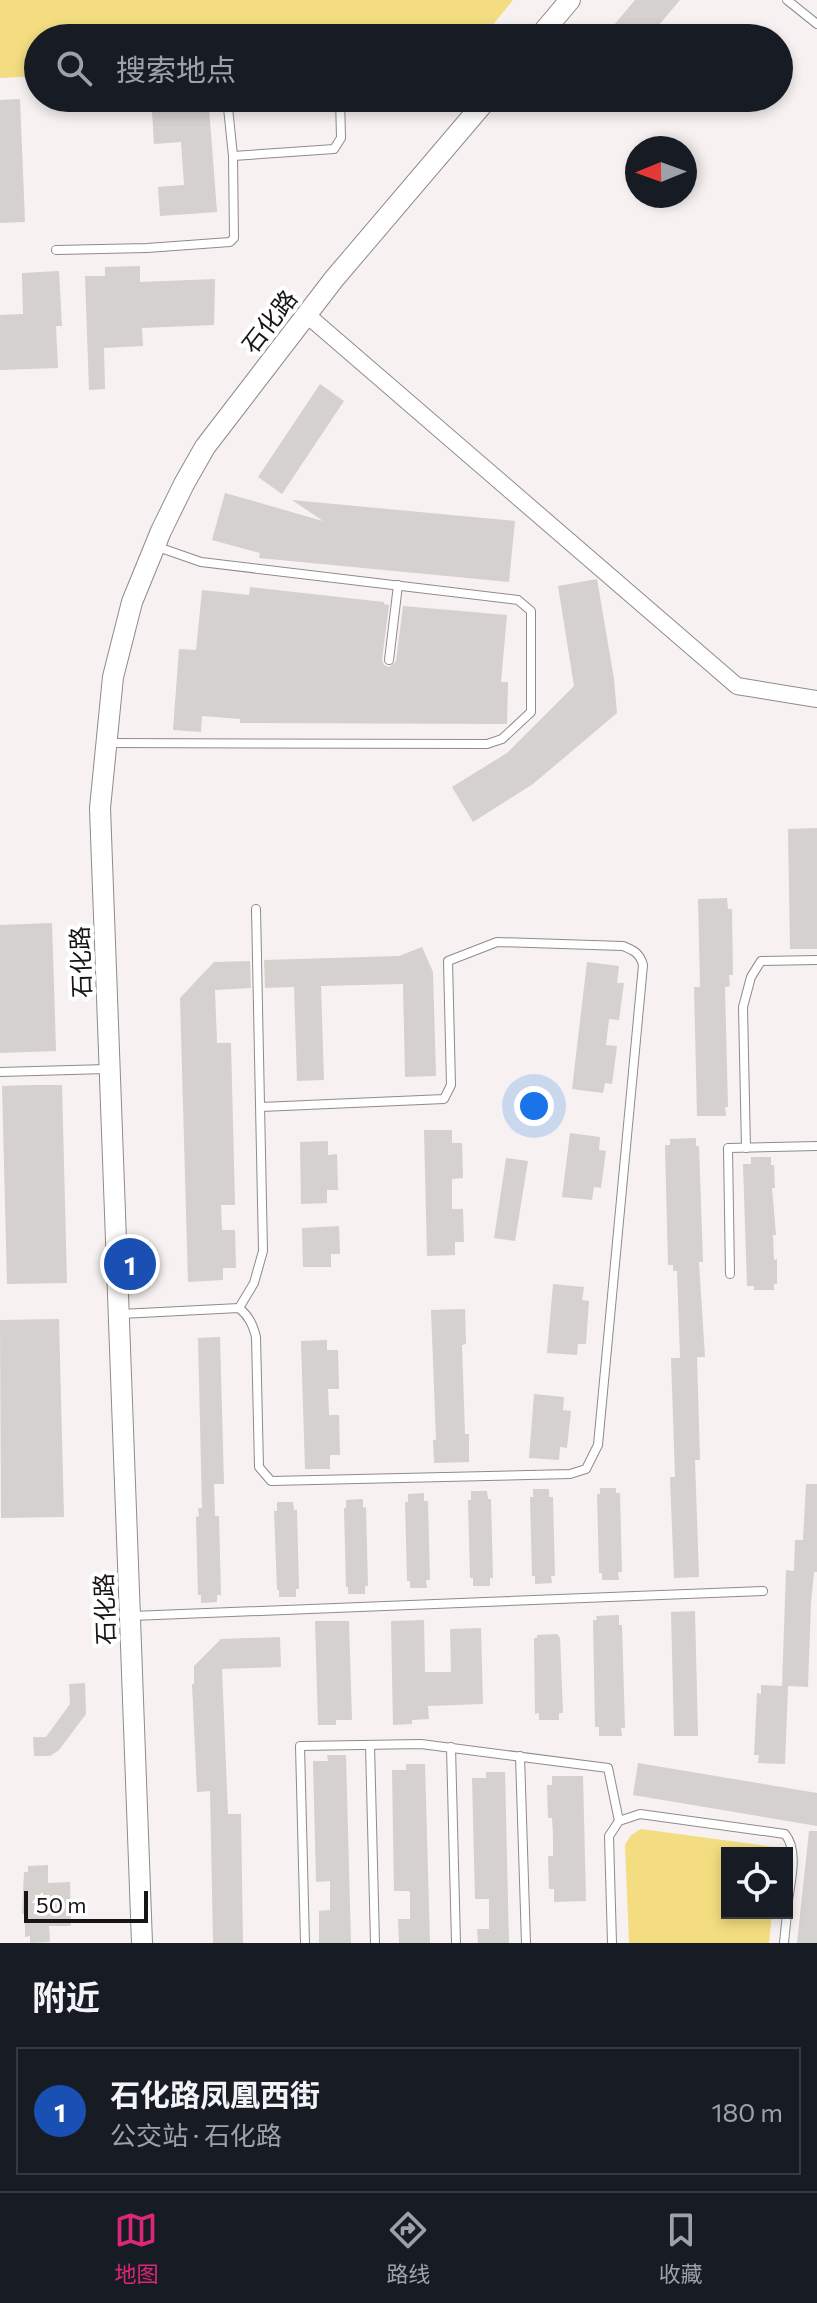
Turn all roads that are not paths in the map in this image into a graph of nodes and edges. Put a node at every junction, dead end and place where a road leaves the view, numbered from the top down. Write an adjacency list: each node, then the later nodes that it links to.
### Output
1 (570, 0): 3 (street)
2 (787, 0): 4 (lane)
3 (550, 24)
4 (817, 24)
5 (228, 112): 8 (lane)
6 (340, 112): 8 (lane)
7 (476, 112): 10 (street, 石化路)
8 (233, 156): 9 (lane)
9 (56, 250)
10 (307, 315): 11 (street, 石化路); 14 (street)
11 (155, 545): 12 (lane); 15 (street, 石化路)
12 (398, 585): 13 (lane); 15 (lane)
13 (389, 660)
14 (817, 699)
15 (106, 743): 18 (street, 石化路)
16 (256, 909): 20 (lane)
17 (817, 960): 22 (lane)
18 (111, 1068): 19 (lane); 25 (street, 石化路)
19 (0, 1072)
20 (261, 1107): 24 (lane); 24 (lane)
21 (817, 1146): 22 (lane)
22 (746, 1148): 23 (lane)
23 (730, 1274)
24 (239, 1308): 25 (lane)
25 (121, 1314): 27 (street, 石化路)
26 (763, 1591): 27 (lane)
27 (131, 1616): 34 (street, 石化路)
28 (370, 1745): 29 (lane); 35 (lane); 36 (lane)
29 (451, 1747): 30 (lane); 37 (lane)
30 (520, 1756): 31 (lane); 38 (lane)
31 (619, 1821): 32 (lane); 39 (lane)
32 (792, 1847)
33 (786, 1919): 40 (lane)
34 (142, 1943)
35 (305, 1943)
36 (375, 1943)
37 (456, 1943)
38 (526, 1943)
39 (612, 1943)
40 (784, 1943)

